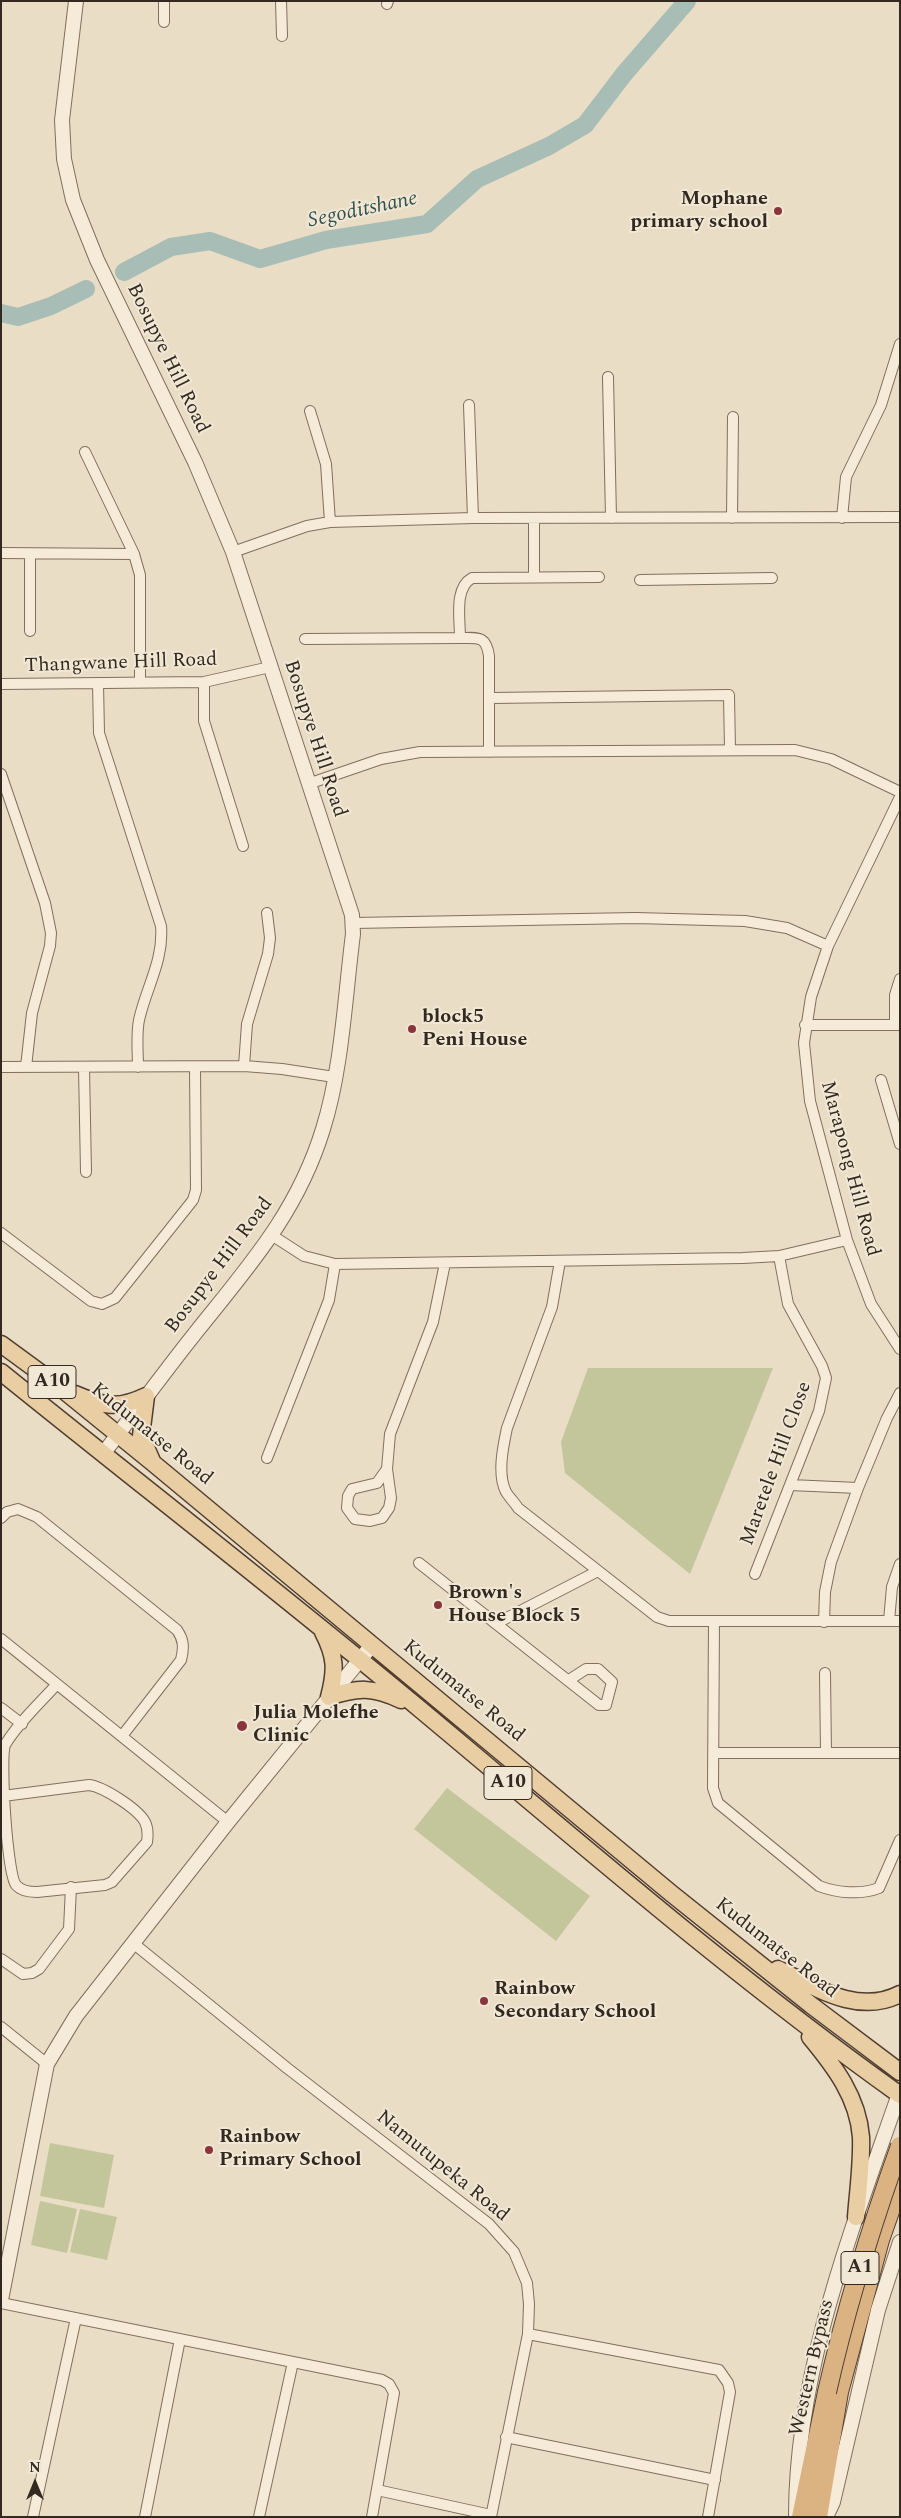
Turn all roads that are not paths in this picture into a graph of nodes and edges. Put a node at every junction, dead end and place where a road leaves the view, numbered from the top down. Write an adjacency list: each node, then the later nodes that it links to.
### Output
1 (76, 1): 19 (street, Bosupye Hill Road)
2 (164, 1): 4 (street)
3 (281, 1): 5 (street)
4 (164, 22)
5 (282, 36)
6 (900, 344): 15 (street)
7 (608, 377): 13 (street)
8 (469, 405): 12 (street)
9 (310, 411): 18 (street)
10 (733, 417): 14 (street)
11 (85, 452): 22 (street)
12 (473, 518): 17 (street); 18 (street)
13 (611, 518): 14 (street); 17 (street)
14 (732, 518): 15 (street)
15 (842, 518): 16 (street)
16 (900, 518)
17 (534, 519): 23 (street)
18 (330, 522): 19 (street)
19 (232, 552): 30 (street, Bosupye Hill Road)
20 (1, 553): 21 (street)
21 (30, 554): 22 (street); 27 (street)
22 (134, 554): 31 (street)
23 (534, 577): 24 (street); 28 (street)
24 (599, 577)
25 (772, 578): 26 (street)
26 (640, 580)
27 (30, 631)
28 (460, 638): 29 (street); 35 (street)
29 (305, 640)
30 (270, 667): 32 (street, Thangwane Hill Road); 39 (street, Bosupye Hill Road)
31 (140, 682): 32 (street, Thangwane Hill Road); 33 (street, Thangwane Hill Road)
32 (204, 682): 42 (street)
33 (98, 683): 34 (street, Thangwane Hill Road); 51 (street)
34 (1, 684)
35 (490, 698): 36 (street); 37 (street)
36 (730, 750): 37 (street); 40 (street)
37 (489, 752): 39 (street)
38 (1, 774): 50 (street)
39 (308, 784): 44 (street, Bosupye Hill Road)
40 (900, 792)
41 (900, 797): 45 (street, Marapong Hill Road)
42 (243, 846)
43 (267, 913): 49 (street)
44 (353, 923): 45 (street); 55 (street, Bosupye Hill Road)
45 (828, 946): 47 (street, Marapong Hill Road)
46 (900, 979): 48 (street)
47 (805, 1025): 48 (street); 61 (street, Marapong Hill Road)
48 (897, 1025)
49 (244, 1066): 52 (street); 55 (street)
50 (26, 1067): 53 (street); 54 (street)
51 (138, 1067): 52 (street); 54 (street)
52 (195, 1067): 59 (street)
53 (1, 1068)
54 (84, 1068): 58 (street)
55 (334, 1077): 60 (street, Bosupye Hill Road)
56 (881, 1080): 57 (street)
57 (900, 1144)
58 (86, 1172)
59 (1, 1233)
60 (272, 1236): 65 (street); 71 (street, Bosupye Hill Road)
61 (847, 1240): 62 (street); 67 (street, Marapong Hill Road)
62 (779, 1256): 63 (street); 77 (street, Maretele Hill Close)
63 (560, 1261): 64 (street); 82 (street)
64 (446, 1263): 65 (street); 76 (street)
65 (335, 1264): 74 (street)
66 (1, 1344): 69 (main road, Kudumatse Road / A10)
67 (900, 1349)
68 (1, 1372): 73 (main road, Kudumatse Road / A10)
69 (57, 1385): 71 (main road); 72 (main road, Kudumatse Road / A10)
70 (900, 1393): 78 (street)
71 (146, 1396): 72 (street, Bosupye Hill Road); 75 (main road)
72 (118, 1435): 73 (street, Bosupye Hill Road); 75 (main road, Kudumatse Road / A10)
73 (103, 1454): 88 (main road, Kudumatse Road / A10)
74 (268, 1458)
75 (152, 1463): 90 (main road, Kudumatse Road / A10)
76 (387, 1469): 76 (street)
77 (790, 1485): 78 (street); 83 (street, Maretele Hill Close)
78 (858, 1488): 86 (street)
79 (1, 1518): 99 (street)
80 (419, 1564): 87 (street)
81 (900, 1564): 85 (street)
82 (598, 1571): 84 (street); 87 (street)
83 (754, 1574)
84 (714, 1621): 86 (street); 100 (street)
85 (894, 1621): 86 (street)
86 (824, 1622)
87 (497, 1623): 93 (street)
88 (320, 1628): 91 (main road, Kudumatse Road / A10); 95 (main road)
89 (1, 1639): 94 (street)
90 (372, 1645): 91 (street); 108 (main road, Kudumatse Road / A10)
91 (360, 1659): 95 (street); 97 (main road, Kudumatse Road / A10)
92 (825, 1673): 101 (street)
93 (569, 1680)
94 (57, 1684): 98 (street); 99 (street)
95 (329, 1697): 97 (main road); 104 (street)
96 (1, 1708): 98 (street)
97 (421, 1710): 111 (main road, Kudumatse Road / A10)
98 (22, 1724): 103 (street)
99 (122, 1736): 104 (street)
100 (714, 1753): 101 (street); 105 (street)
101 (826, 1753): 102 (street)
102 (900, 1754)
103 (2, 1796): 106 (street); 106 (street)
104 (228, 1822): 107 (street)
105 (900, 1840)
106 (71, 1888): 109 (street)
107 (133, 1943): 113 (street); 124 (street, Namutupeka Road)
108 (749, 1954): 110 (main road); 114 (main road, Kudumatse Road / A10)
109 (1, 1959)
110 (900, 1994)
111 (793, 2016): 115 (main road, Kudumatse Road / A10); 120 (main road)
112 (1, 2027): 113 (street)
113 (47, 2064): 122 (street)
114 (900, 2072)
115 (899, 2093): 118 (street)
116 (900, 2146): 127 (highway, Western Bypass / A1, bridge)
117 (900, 2151): 118 (street)
118 (873, 2171): 120 (street)
119 (900, 2183): 127 (highway, Western Bypass / A1)
120 (856, 2218): 137 (street)
121 (900, 2242): 140 (street)
122 (1, 2302): 123 (street)
123 (76, 2318): 125 (street); 132 (street)
124 (528, 2334): 128 (street, Namutupeka Road); 129 (street)
125 (180, 2339): 126 (street); 133 (street)
126 (293, 2362): 130 (street); 134 (street)
127 (833, 2392): 138 (highway, Western Bypass / A1); 139 (highway, Western Bypass / A1)
128 (506, 2437): 129 (street); 131 (street, Namutupeka Road)
129 (715, 2480): 136 (street)
130 (377, 2490): 131 (street); 135 (street)
131 (491, 2516)
132 (33, 2517)
133 (145, 2517)
134 (259, 2517)
135 (372, 2517)
136 (708, 2517)
137 (796, 2517)
138 (801, 2517)
139 (818, 2517)
140 (826, 2517)

